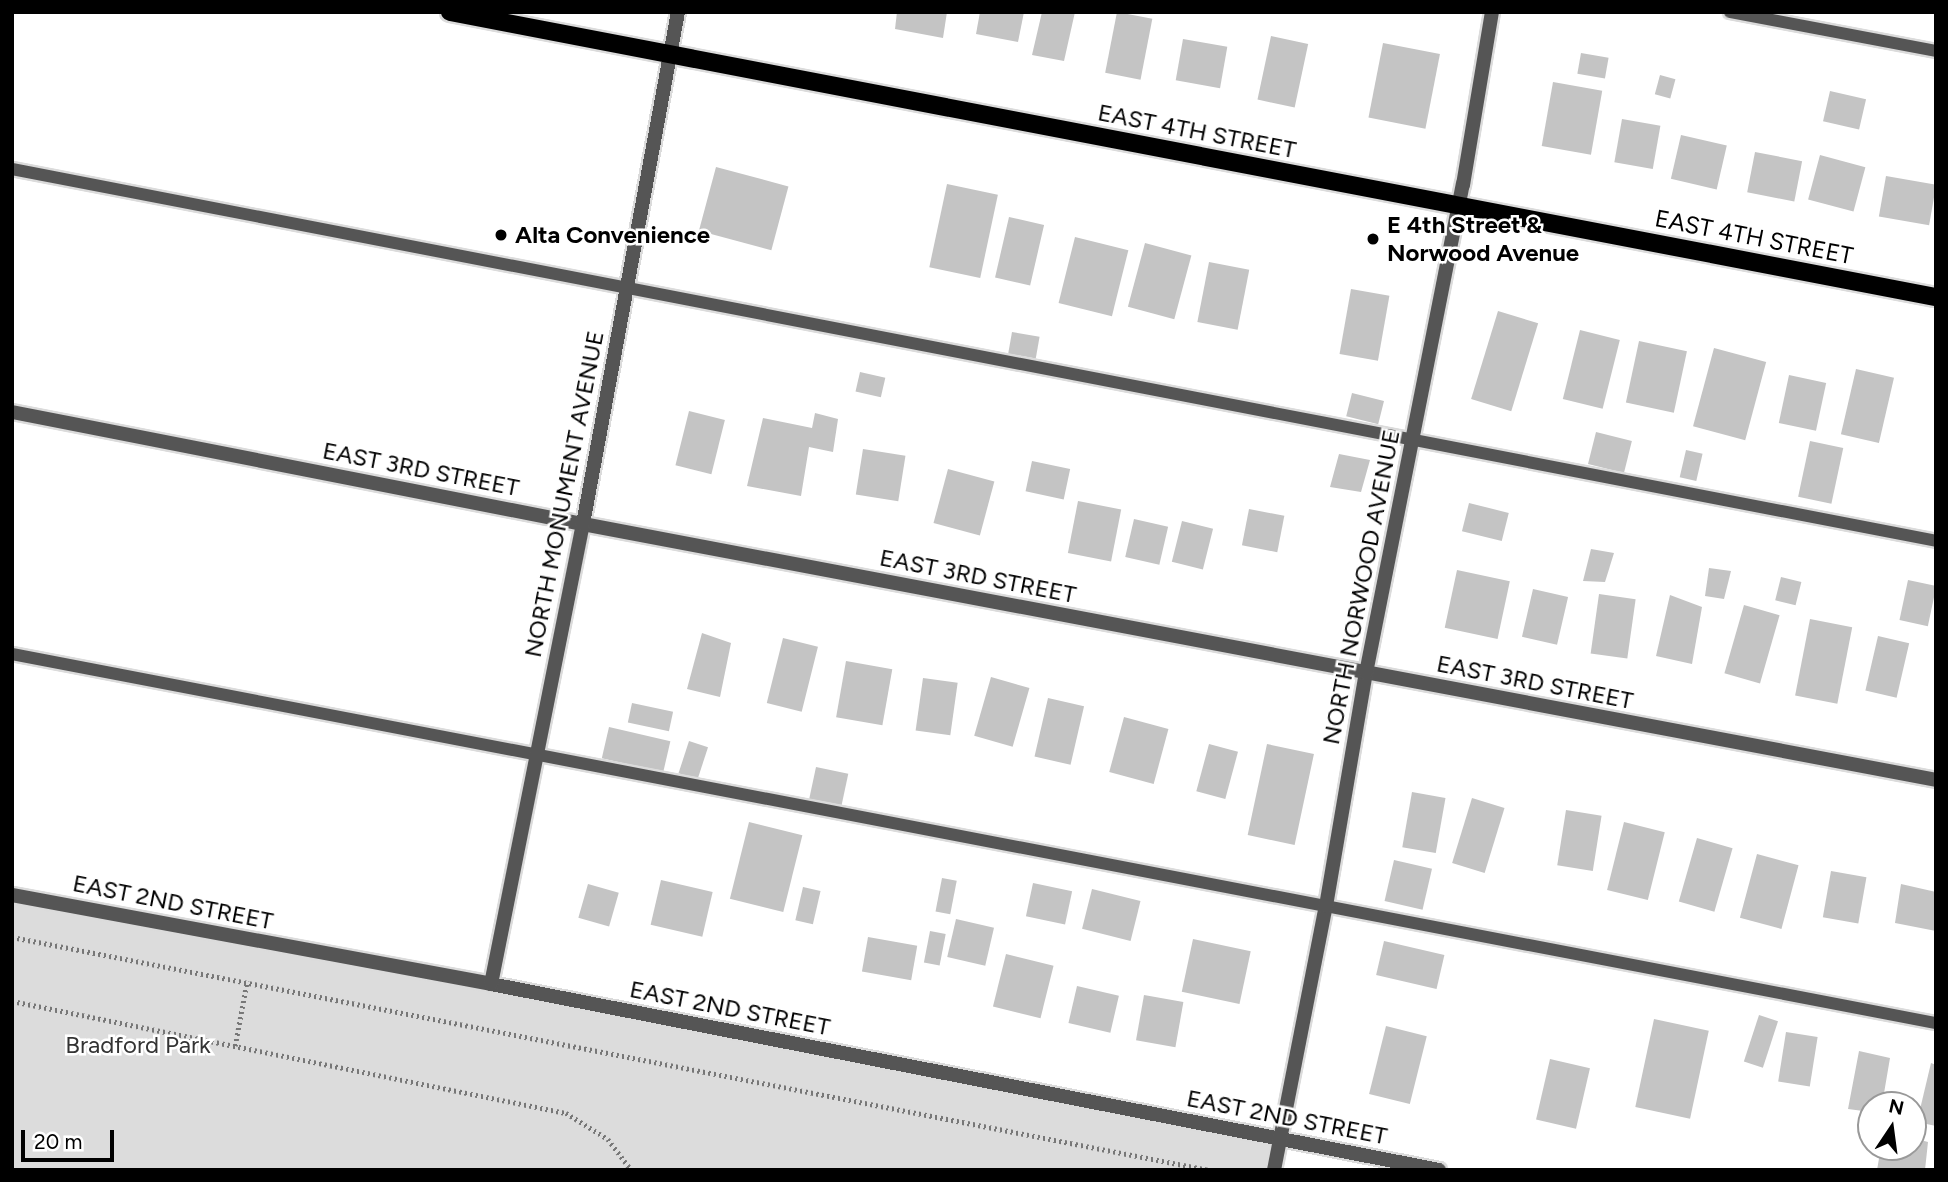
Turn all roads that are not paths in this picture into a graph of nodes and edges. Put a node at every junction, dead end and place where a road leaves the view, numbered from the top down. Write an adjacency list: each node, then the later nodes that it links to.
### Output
1 (450, 12): 6 (main road, EAST 4TH STREET)
2 (678, 12): 6 (street, NORTH MONUMENT AVENUE)
3 (1492, 12): 8 (street, NORTH NORWOOD AVENUE)
4 (1730, 12): 5 (lane)
5 (1936, 51)
6 (670, 55): 8 (main road, EAST 4TH STREET); 9 (street, NORTH MONUMENT AVENUE)
7 (12, 169): 9 (lane)
8 (1459, 206): 10 (main road, EAST 4TH STREET); 12 (street, NORTH NORWOOD AVENUE)
9 (626, 290): 12 (lane); 13 (street, NORTH MONUMENT AVENUE)
10 (1936, 297)
11 (12, 412): 13 (street, EAST 3RD STREET)
12 (1412, 440): 14 (lane); 16 (street, NORTH NORWOOD AVENUE)
13 (583, 524): 16 (street, EAST 3RD STREET); 17 (street, NORTH MONUMENT AVENUE)
14 (1936, 541)
15 (12, 654): 17 (lane)
16 (1366, 673): 18 (street, EAST 3RD STREET); 20 (street, NORTH NORWOOD AVENUE)
17 (537, 756): 20 (lane); 21 (street, NORTH MONUMENT AVENUE)
18 (1936, 780)
19 (12, 895): 21 (street, EAST 2ND STREET)
20 (1326, 906): 22 (lane); 23 (street, NORTH NORWOOD AVENUE)
21 (491, 984): 23 (street, EAST 2ND STREET)
22 (1936, 1023)
23 (1280, 1139): 24 (street, NORTH NORWOOD AVENUE); 25 (street, EAST 2ND STREET)
24 (1274, 1170)
25 (1439, 1170)

